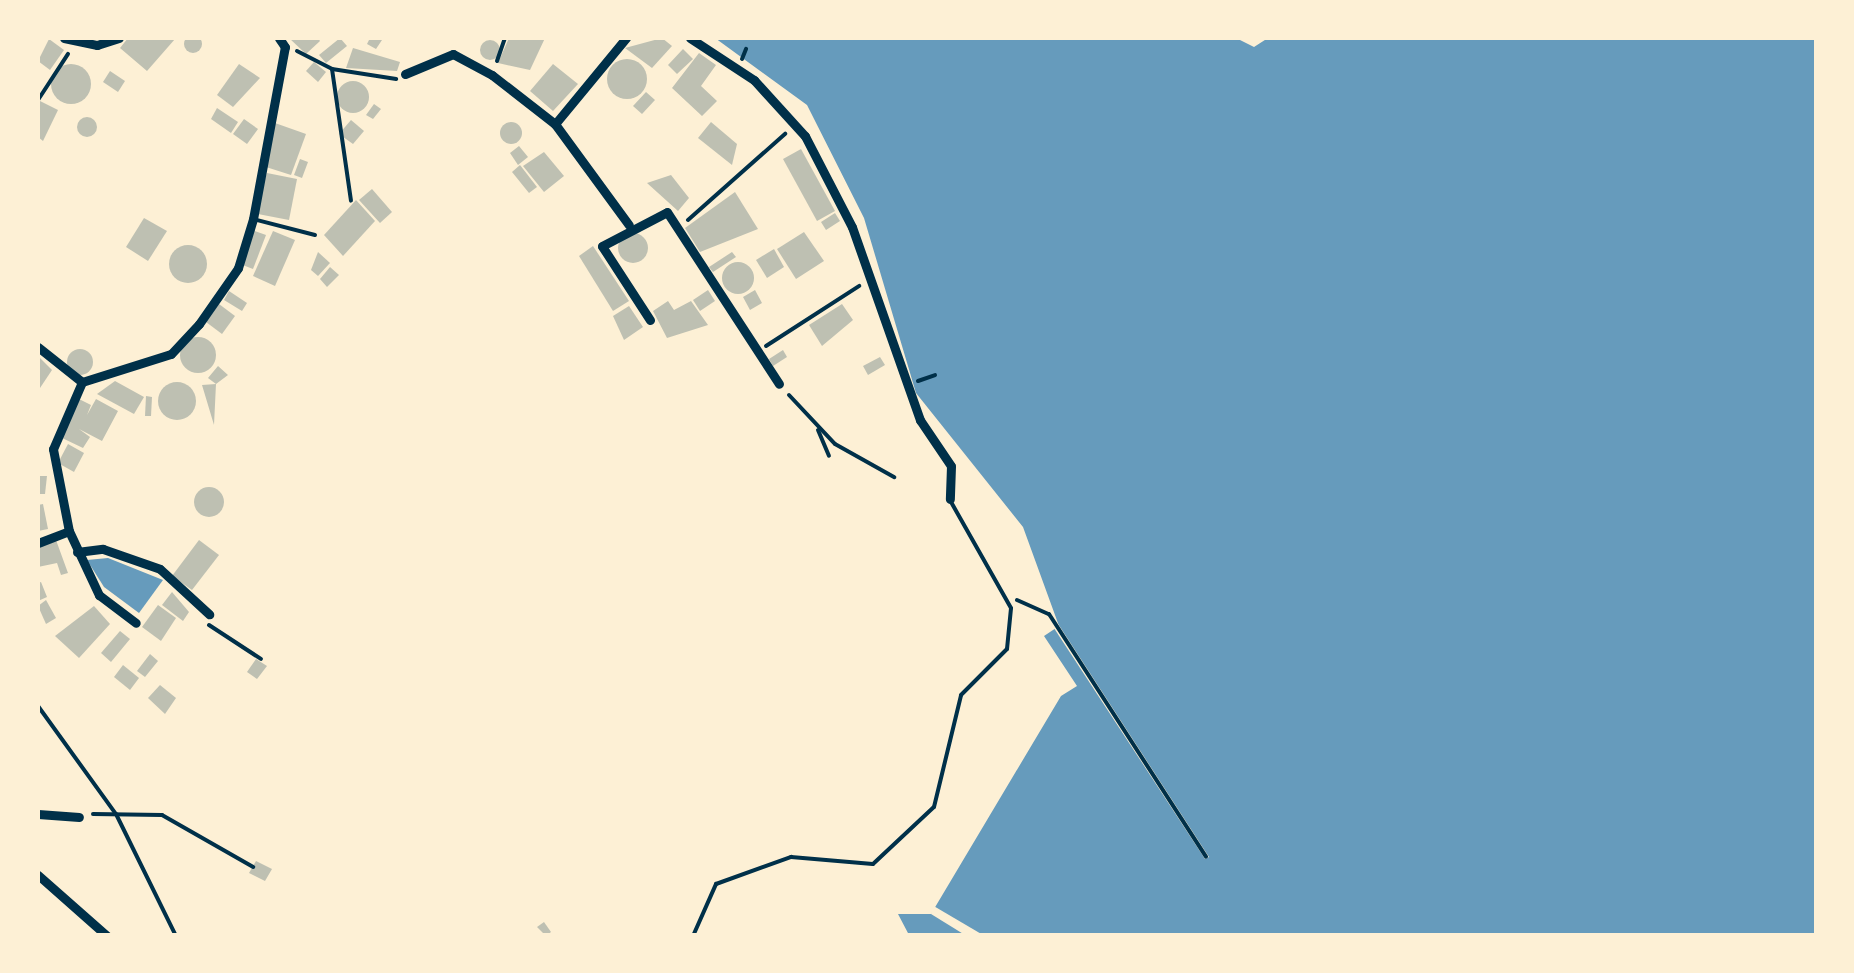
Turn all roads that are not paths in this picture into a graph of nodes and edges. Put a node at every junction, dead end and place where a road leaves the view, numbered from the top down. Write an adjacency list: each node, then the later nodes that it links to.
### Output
1 (64, 38): 2 (street)
2 (119, 38)
3 (626, 38): 7 (street)
4 (690, 38): 15 (street)
5 (282, 42): 8 (street)
6 (405, 74): 7 (street)
7 (555, 124): 9 (street)
8 (252, 218): 10 (lane); 13 (street)
9 (629, 225): 11 (street); 14 (street)
10 (315, 235)
11 (650, 320)
12 (38, 346): 13 (street)
13 (82, 382): 16 (street)
14 (779, 384)
15 (950, 499): 25 (lane)
16 (69, 531): 17 (street); 18 (street)
17 (38, 543)
18 (77, 552): 19 (street); 20 (street)
19 (208, 614)
20 (136, 622)
21 (38, 814): 22 (street)
22 (79, 817)
23 (38, 875): 24 (street)
24 (107, 936)
25 (693, 936)

